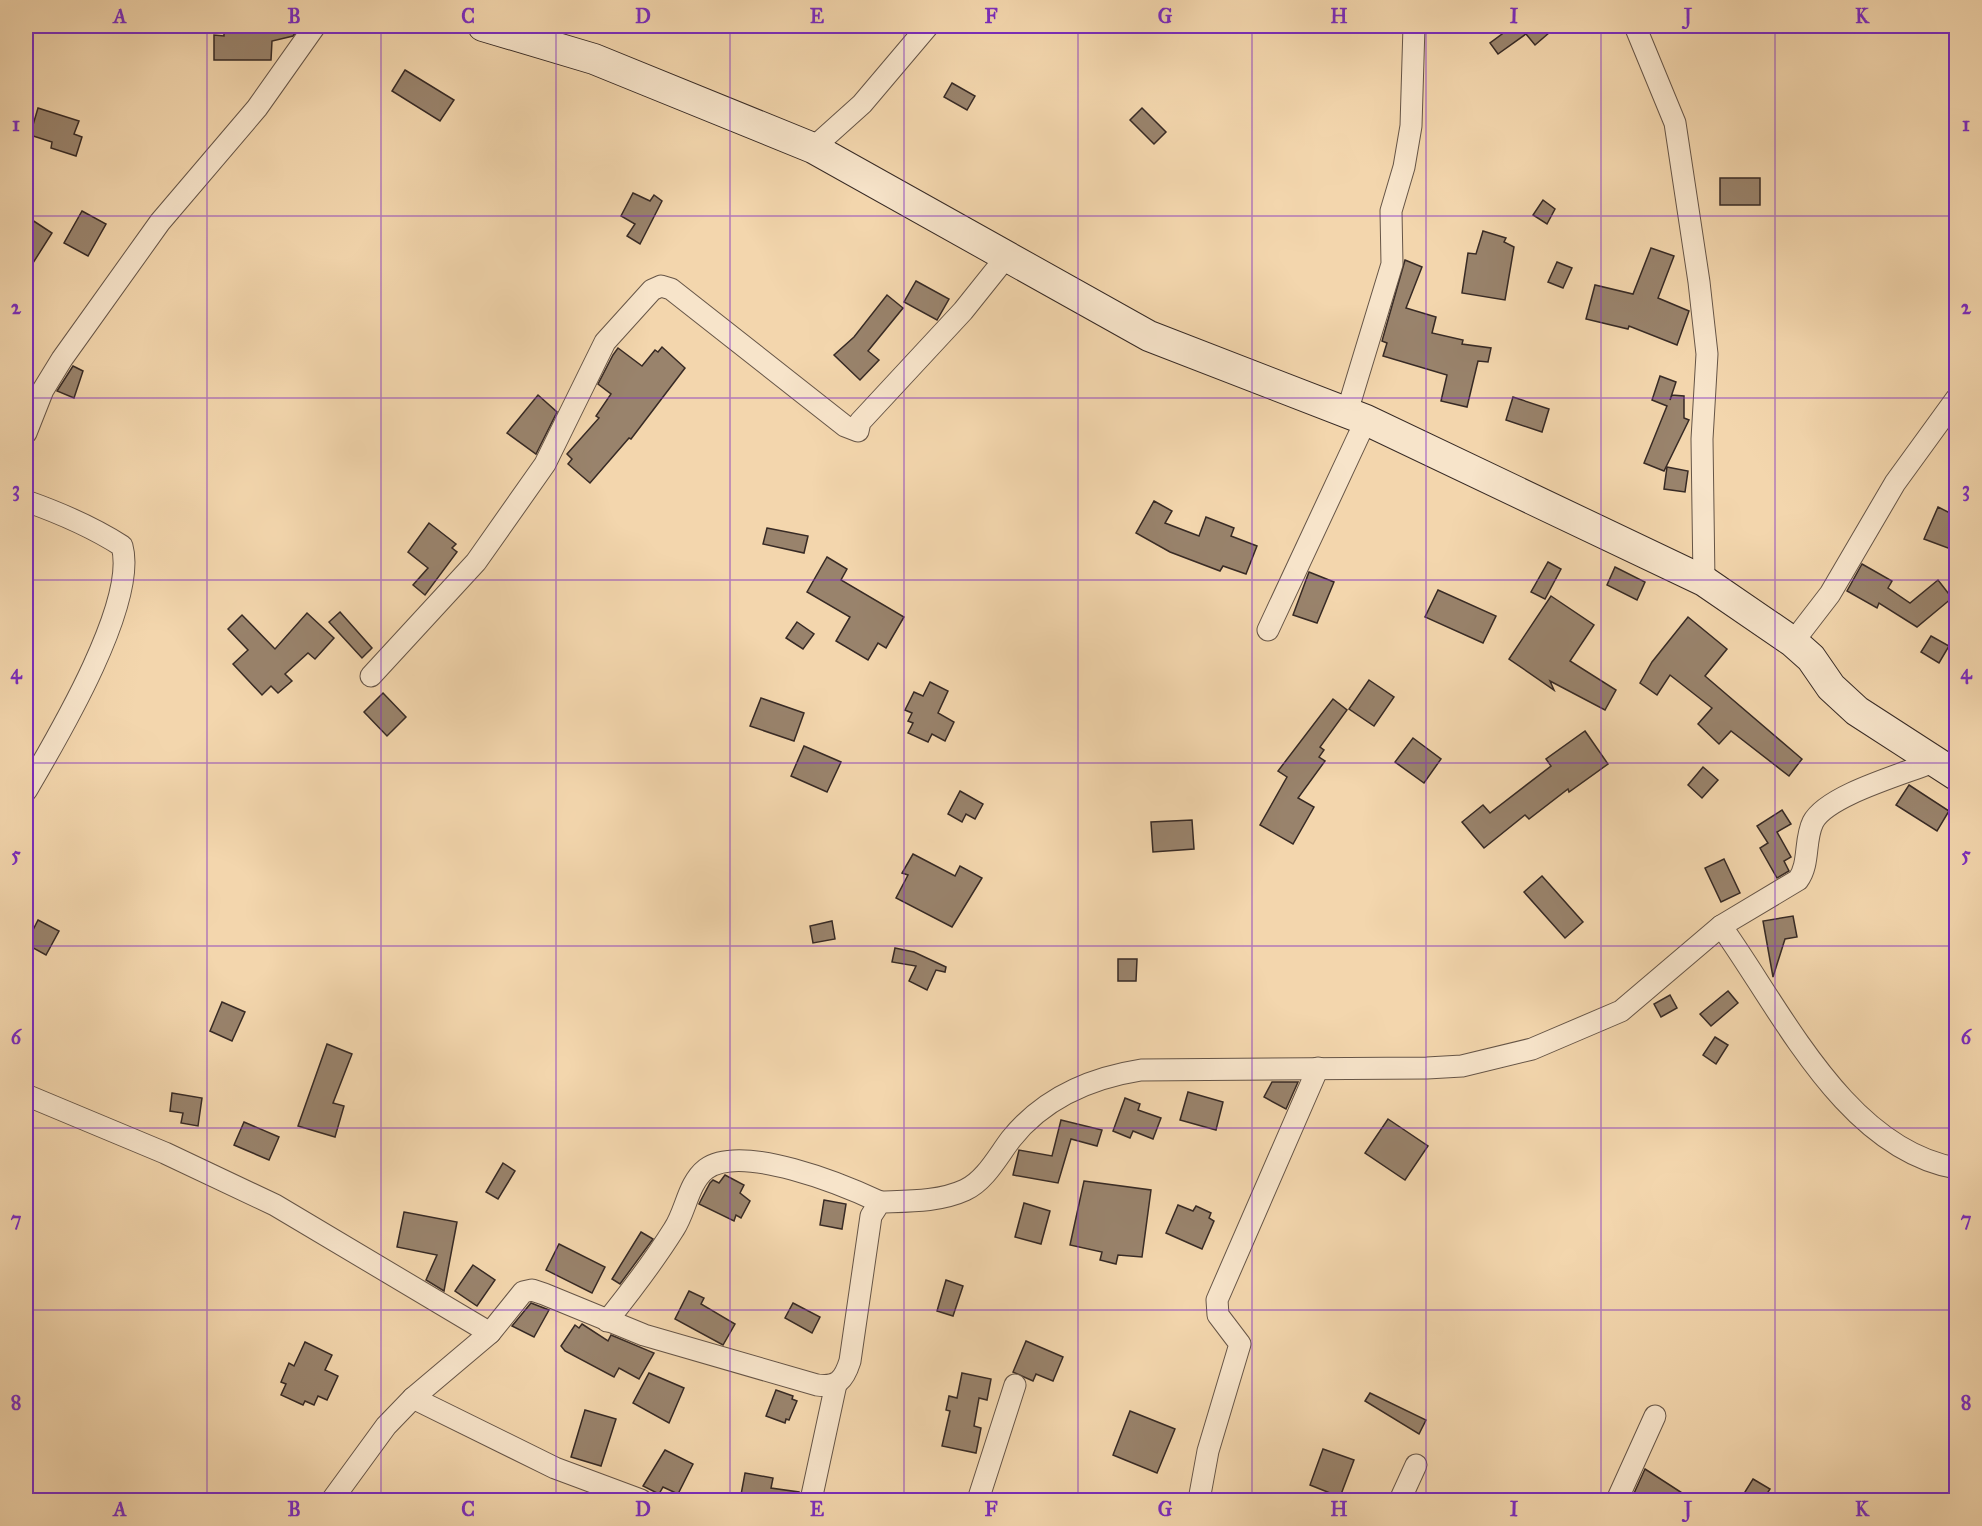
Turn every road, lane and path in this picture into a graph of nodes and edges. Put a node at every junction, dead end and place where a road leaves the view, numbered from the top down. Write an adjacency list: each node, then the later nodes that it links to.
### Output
1 (315, 26): 10 (street)
2 (483, 26): 6 (street)
3 (928, 26): 6 (street)
4 (1414, 26): 9 (street)
5 (1635, 26): 12 (street)
6 (813, 148): 7 (street)
7 (1007, 256): 9 (street); 15 (street)
8 (1956, 399): 14 (street)
9 (1356, 416): 12 (street); 13 (street)
10 (26, 433)
11 (26, 501): 17 (street)
12 (1704, 581): 14 (street)
13 (1268, 630)
14 (1793, 642): 16 (street)
15 (371, 676)
16 (1945, 769): 18 (street)
17 (26, 791)
18 (1721, 926): 19 (street); 21 (street)
19 (1318, 1068): 22 (street); 34 (street)
20 (26, 1095): 24 (street)
21 (1956, 1168)
22 (880, 1202): 23 (street); 25 (street)
23 (607, 1322): 24 (street); 25 (street)
24 (490, 1333): 27 (street)
25 (836, 1384): 32 (street)
26 (1015, 1385): 33 (street)
27 (413, 1398): 30 (street); 31 (street)
28 (1655, 1416): 36 (street)
29 (1416, 1466): 35 (street)
30 (332, 1500)
31 (641, 1500)
32 (811, 1500)
33 (978, 1500)
34 (1198, 1500)
35 (1400, 1500)
36 (1617, 1500)

